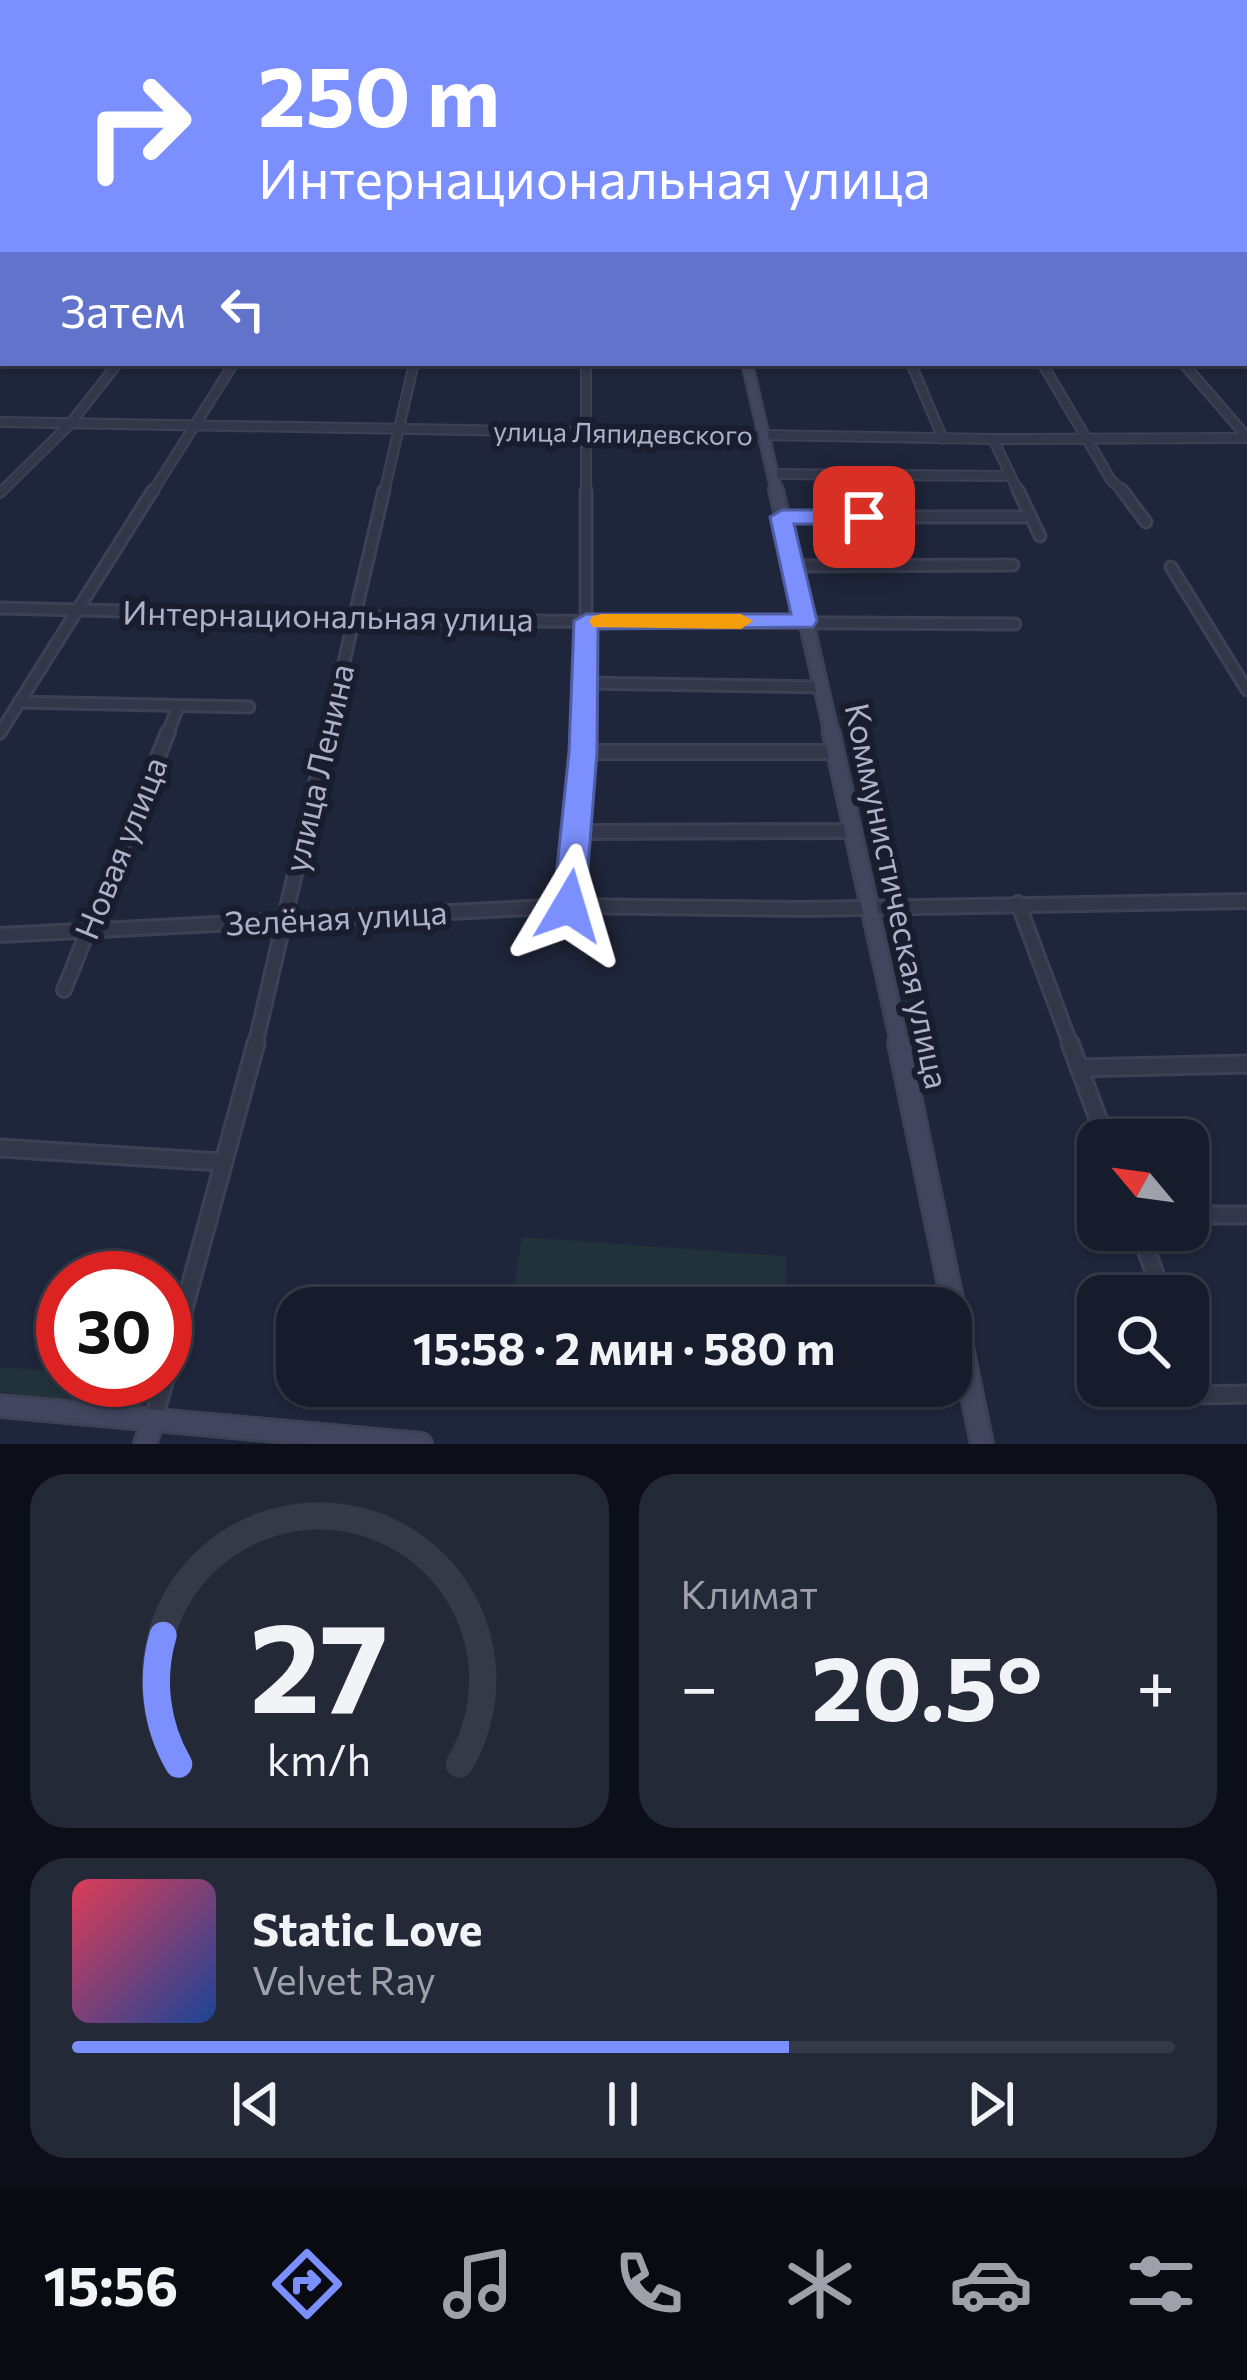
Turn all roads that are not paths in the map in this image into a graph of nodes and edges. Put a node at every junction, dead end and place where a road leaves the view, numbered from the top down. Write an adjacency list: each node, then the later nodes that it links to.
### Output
1 (116, 366): 10 (street)
2 (231, 366): 11 (street)
3 (413, 366): 12 (street, улица Ленина)
4 (586, 366): 13 (street)
5 (748, 366): 14 (street, Коммунистическая улица)
6 (911, 366): 16 (street)
7 (1044, 366): 18 (street)
8 (1186, 366): 15 (street)
9 (0, 422): 10 (street, улица Ляпидевского)
10 (70, 424): 11 (street, улица Ляпидевского); 21 (street)
11 (192, 428): 12 (street, улица Ляпидевского); 30 (street)
12 (398, 431): 13 (street, улица Ляпидевского); 31 (street, улица Ленина)
13 (584, 434): 14 (street, улица Ляпидевского); 32 (street)
14 (764, 436): 16 (street, улица Ляпидевского); 19 (street, Коммунистическая улица)
15 (1247, 438): 18 (street, улица Ляпидевского)
16 (943, 439): 17 (street, улица Ляпидевского)
17 (993, 440): 18 (street, улица Ляпидевского); 20 (street)
18 (1090, 440): 24 (street)
19 (772, 474): 20 (street); 22 (street, Коммунистическая улица)
20 (1010, 476): 23 (street)
21 (0, 494)
22 (782, 517): 23 (street); 27 (street, Коммунистическая улица)
23 (1029, 517): 25 (street)
24 (1146, 522)
25 (1040, 536)
26 (1013, 565): 27 (street)
27 (793, 566): 33 (street, Коммунистическая улица)
28 (1171, 567): 37 (street)
29 (0, 608): 30 (street, Интернациональная улица)
30 (80, 610): 31 (street, Интернациональная улица); 38 (street)
31 (356, 615): 32 (street, Интернациональная улица); 50 (street, улица Ленина)
32 (586, 618): 33 (street, Интернациональная улица); 35 (street)
33 (805, 621): 34 (street, Интернациональная улица); 36 (street, Коммунистическая улица)
34 (1015, 624)
35 (583, 683): 36 (street); 42 (street)
36 (820, 687): 43 (street, Коммунистическая улица)
37 (1247, 690)
38 (19, 702): 40 (street); 41 (street)
39 (248, 706): 40 (street)
40 (178, 707): 51 (street, Новая улица)
41 (0, 733)
42 (583, 752): 43 (street); 45 (street)
43 (835, 752): 44 (street, Коммунистическая улица)
44 (853, 831): 45 (street); 49 (street, Коммунистическая улица)
45 (577, 832): 48 (street)
46 (1247, 901): 47 (street, Зелёная улица)
47 (1018, 903): 49 (street, Зелёная улица); 55 (street)
48 (569, 906): 49 (street, Зелёная улица); 50 (street, Зелёная улица)
49 (871, 908): 69 (street, Коммунистическая улица)
50 (284, 921): 51 (street, Зелёная улица); 58 (street, улица Ленина)
51 (88, 929): 52 (street, Зелёная улица); 53 (street, Новая улица)
52 (0, 935)
53 (64, 990)
54 (1247, 1064): 55 (street)
55 (1079, 1068): 56 (street)
56 (1098, 1119)
57 (0, 1148): 58 (street)
58 (220, 1162): 61 (street, улица Ленина)
59 (1209, 1215): 60 (street)
60 (1247, 1215)
61 (192, 1283)
62 (1247, 1394): 63 (street)
63 (1209, 1395)
64 (0, 1406): 66 (street)
65 (157, 1407): 66 (street, улица Ленина)
66 (153, 1420): 67 (street); 68 (street)
67 (145, 1444)
68 (421, 1444)
69 (982, 1444)

